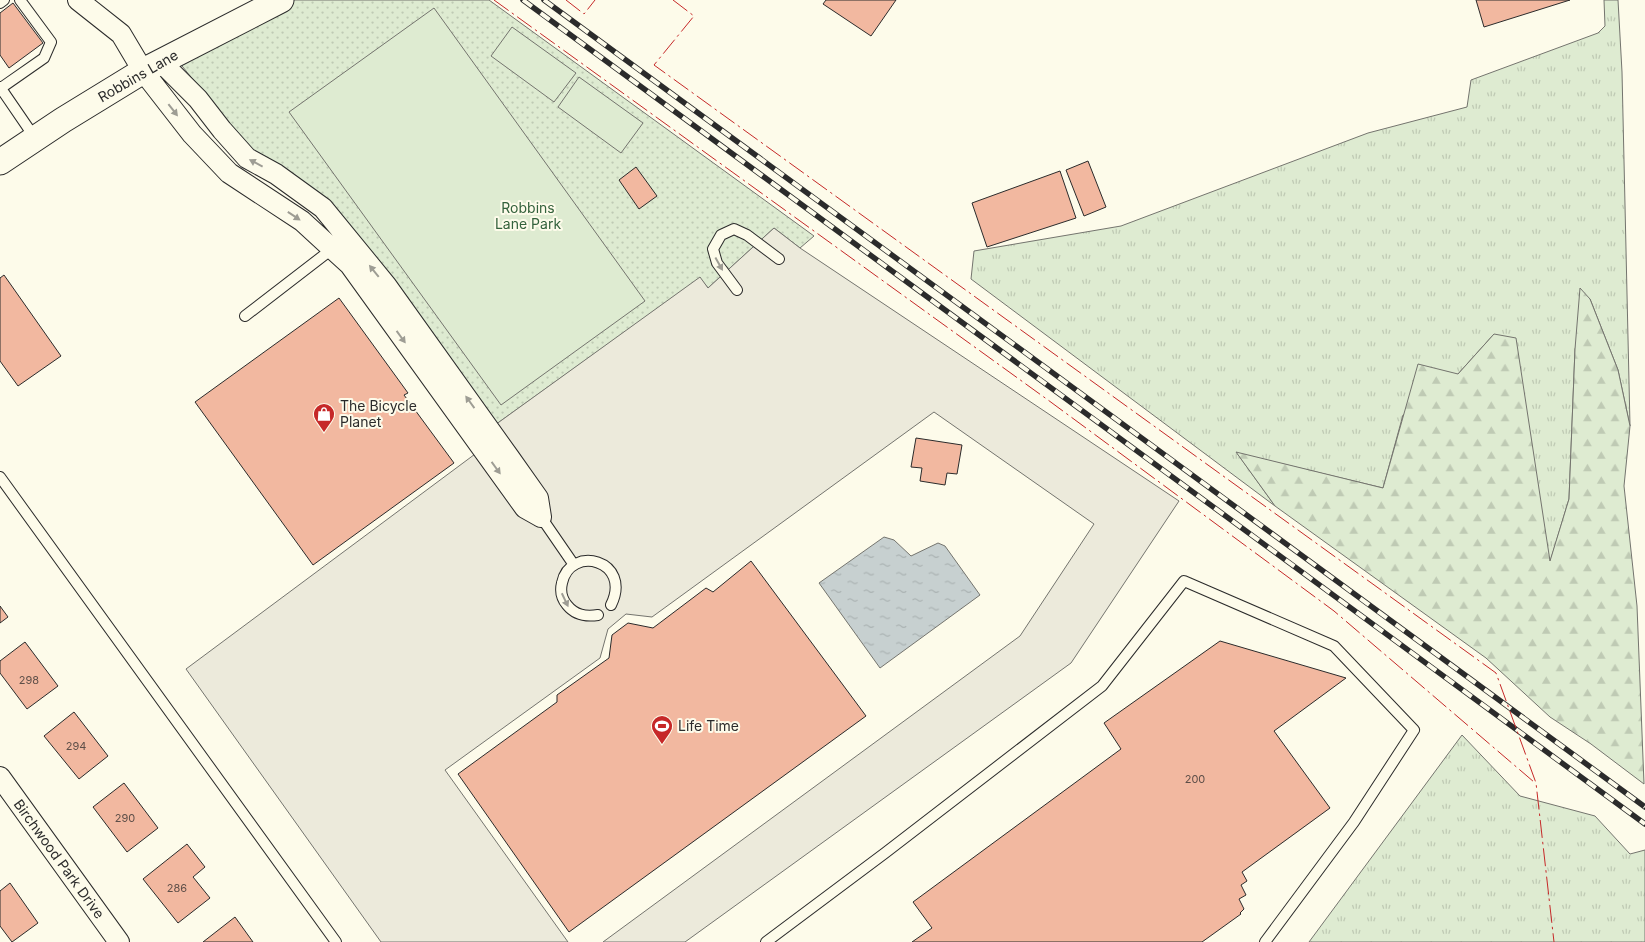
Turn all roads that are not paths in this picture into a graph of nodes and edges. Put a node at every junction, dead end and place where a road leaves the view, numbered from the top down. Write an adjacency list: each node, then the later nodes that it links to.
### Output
1 (4, 0): 5 (lane)
2 (20, 0): 7 (lane)
3 (78, 0): 6 (street)
4 (281, 0): 6 (street, Robbins Lane)
5 (0, 3)
6 (152, 67): 8 (street, Robbins Lane); 10 (street, one-way to 10); 15 (street, one-way to 6)
7 (0, 87): 8 (lane)
8 (36, 138): 9 (street, Robbins Lane)
9 (0, 162)
10 (332, 249): 13 (lane); 15 (street, one-way to 15)
11 (779, 259): 12 (lane, one-way to 12)
12 (737, 290)
13 (245, 316)
14 (0, 477): 21 (lane)
15 (541, 517): 16 (lane)
16 (574, 565): 17 (lane); 18 (lane, one-way to 18)
17 (611, 605)
18 (598, 615)
19 (0, 777): 20 (street, Birchwood Park Drive)
20 (118, 942)
21 (336, 942)
22 (766, 942): 23 (lane)
23 (1265, 942)

